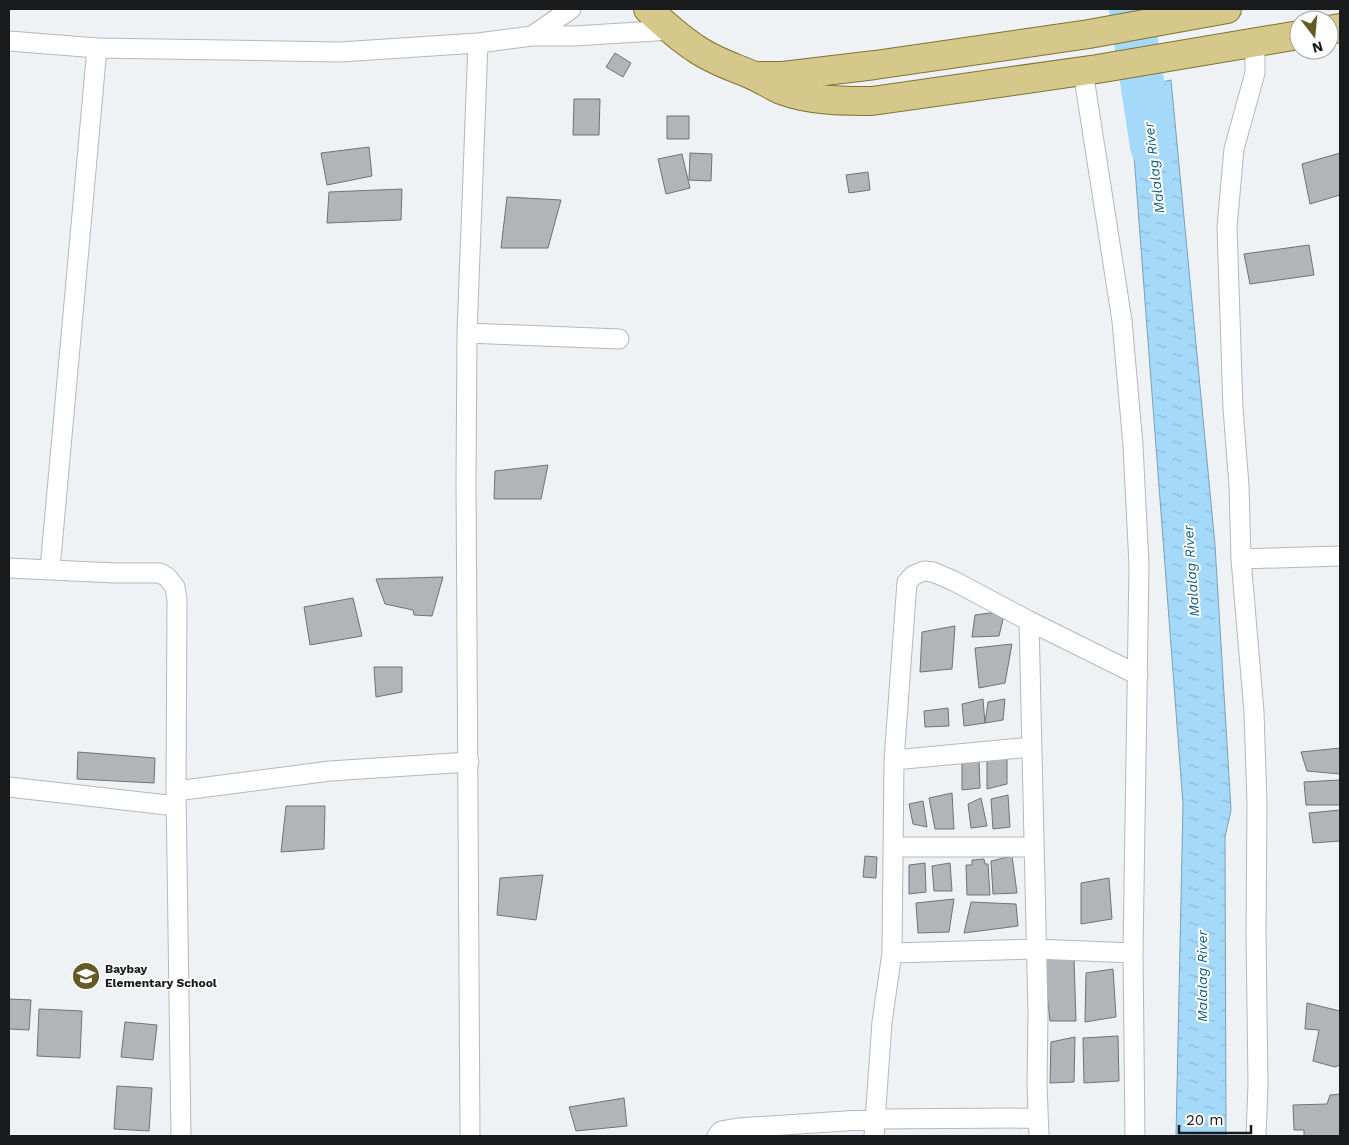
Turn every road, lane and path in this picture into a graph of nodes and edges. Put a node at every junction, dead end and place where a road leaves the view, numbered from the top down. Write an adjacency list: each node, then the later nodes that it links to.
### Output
1 (571, 9): 5 (street)
2 (648, 9): 4 (main road)
3 (1227, 9): 12 (main road)
4 (670, 30): 5 (street); 12 (main road)
5 (532, 36): 9 (street)
6 (1289, 37): 8 (main road)
7 (9, 41): 10 (street)
8 (1255, 42): 11 (main road); 16 (street)
9 (478, 44): 10 (street); 13 (street)
10 (98, 48): 18 (street)
11 (1090, 70): 12 (main road); 20 (street)
12 (754, 76)
13 (467, 333): 14 (street); 23 (street)
14 (619, 339)
15 (1340, 556): 16 (street)
16 (1241, 558): 37 (street)
17 (9, 568): 18 (street)
18 (50, 569): 25 (street)
19 (1029, 621): 20 (street); 21 (street); 22 (street)
20 (1138, 675): 30 (street)
21 (1032, 747): 22 (street); 27 (street)
22 (894, 760): 26 (street)
23 (469, 762): 25 (street); 34 (street)
24 (9, 787): 25 (street)
25 (176, 798): 33 (street)
26 (893, 847): 27 (street); 29 (street)
27 (1034, 847): 28 (street)
28 (1036, 949): 29 (street); 30 (street); 31 (street)
29 (892, 953): 32 (street)
30 (1133, 953): 36 (street)
31 (1039, 1127): 32 (street)
32 (874, 1128): 35 (street)
33 (180, 1136)
34 (470, 1136)
35 (717, 1136)
36 (1135, 1136)
37 (1256, 1136)

